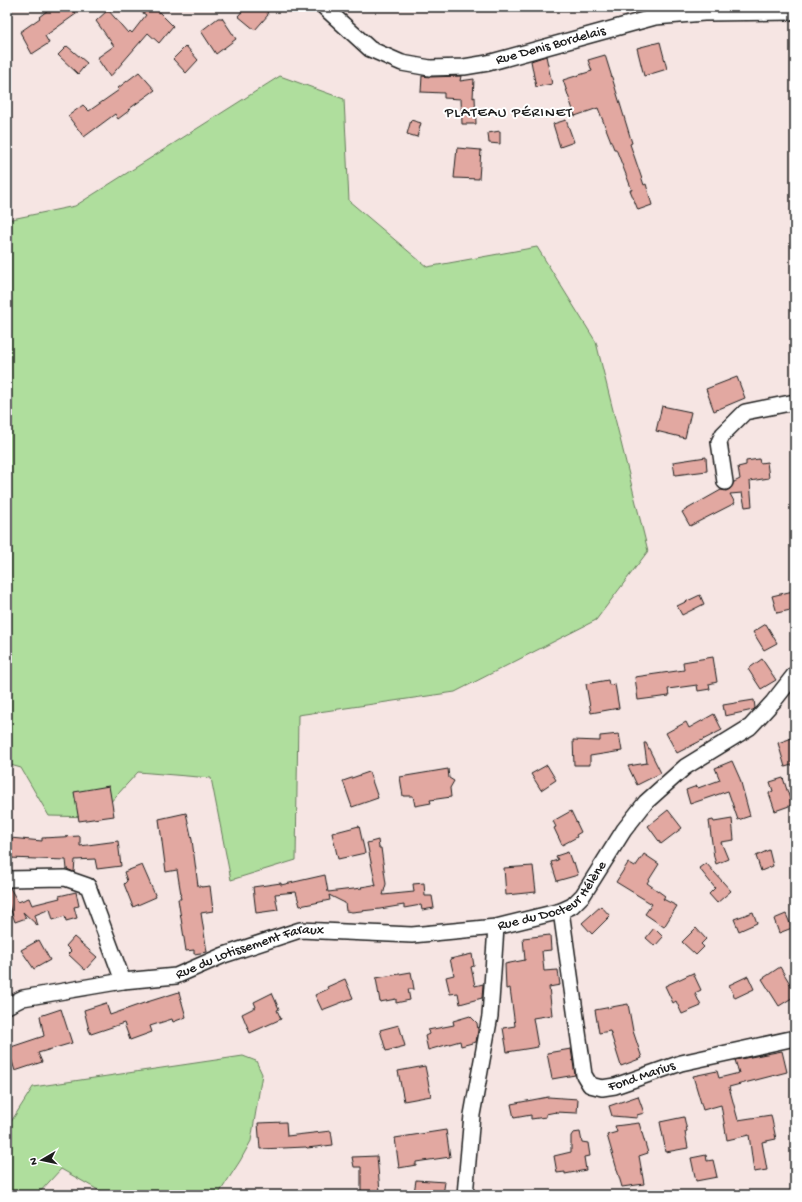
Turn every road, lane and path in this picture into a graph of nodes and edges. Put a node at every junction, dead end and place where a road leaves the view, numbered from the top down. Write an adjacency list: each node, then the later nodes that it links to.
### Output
1 (324, 7): 2 (street, Rue Denis Bordelais)
2 (795, 12)
3 (795, 402): 4 (street)
4 (725, 482)
5 (795, 674): 7 (street, Rue du Docteur Hélène)
6 (7, 879): 9 (street)
7 (561, 911): 8 (street, Rue du Docteur Hélène); 11 (street, Fond Marius)
8 (496, 927): 9 (street, Rue du Lotissement Faraux); 12 (street, Rue du Docteur Hélène)
9 (123, 981): 10 (street, Rue du Lotissement Faraux)
10 (7, 1006)
11 (795, 1038)
12 (465, 1195)

